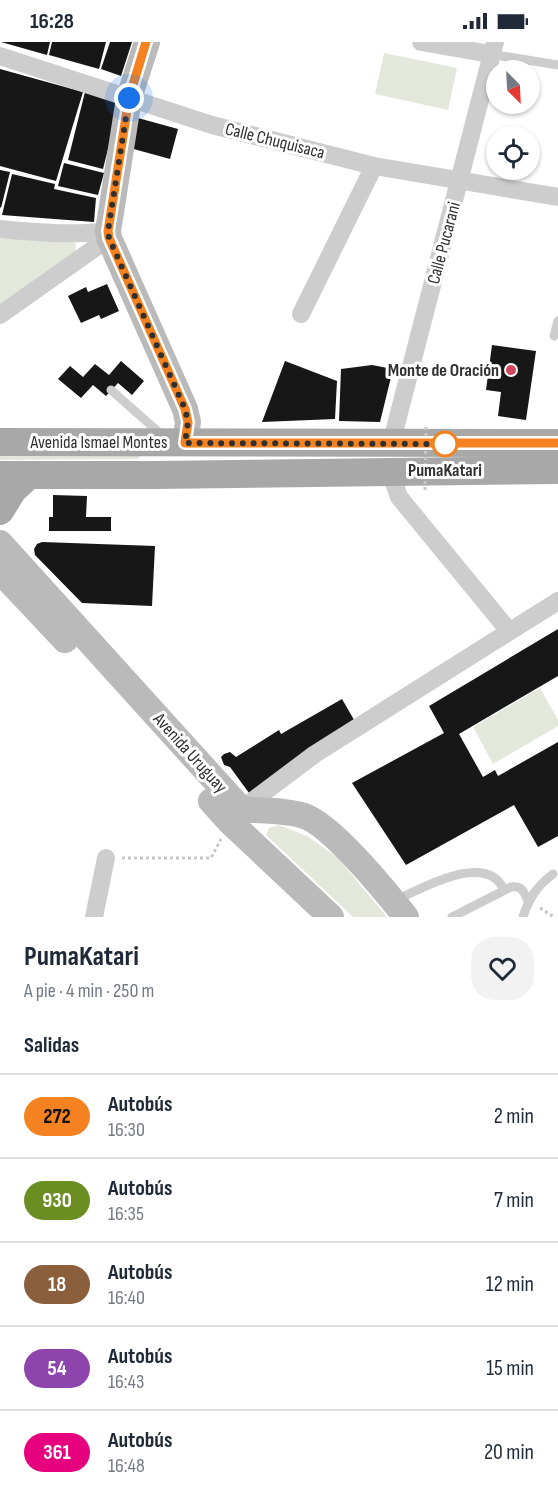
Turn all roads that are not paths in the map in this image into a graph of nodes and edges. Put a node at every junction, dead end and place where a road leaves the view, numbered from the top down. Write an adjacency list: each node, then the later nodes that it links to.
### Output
1 (147, 42): 6 (street)
2 (421, 42): 3 (street)
3 (493, 48): 5 (lane); 8 (street, Calle Pucarani)
4 (0, 56): 6 (street, Calle Chuquisaca)
5 (558, 65)
6 (129, 98): 7 (street, Calle Chuquisaca); 11 (street)
7 (374, 166): 8 (street, Calle Chuquisaca); 12 (street)
8 (460, 182): 9 (street, Calle Chuquisaca); 20 (street, Calle Pucarani)
9 (558, 197)
10 (0, 230): 11 (street)
11 (108, 235): 13 (street); 18 (street)
12 (301, 314)
13 (0, 315)
14 (558, 321): 15 (lane)
15 (555, 336)
16 (111, 390): 18 (lane)
17 (0, 442): 18 (main road, Avenida Ismael Montes)
18 (178, 442): 20 (main road, Avenida Ismael Montes); 22 (main road)
19 (558, 443): 20 (main road, Avenida Ismael Montes)
20 (390, 458): 21 (main road, Avenida Ismael Montes); 22 (main road, Avenida Ismael Montes); 28 (street)
21 (558, 470)
22 (108, 475): 23 (main road, Avenida Ismael Montes)
23 (14, 476): 24 (main road)
24 (0, 511)
25 (1, 545): 29 (street, Avenida Uruguay)
26 (0, 571): 29 (street, Avenida Uruguay)
27 (558, 601): 28 (street)
28 (508, 631): 30 (street)
29 (80, 644): 30 (street, Avenida Uruguay)
30 (235, 815): 35 (street, Avenida Uruguay); 37 (street, Avenida Uruguay)
31 (106, 858): 36 (street)
32 (553, 874): 34 (lane)
33 (504, 890): 34 (lane); 35 (lane); 38 (lane)
34 (531, 903): 39 (lane)
35 (400, 909)
36 (94, 917)
37 (332, 917)
38 (452, 917)
39 (523, 917)

